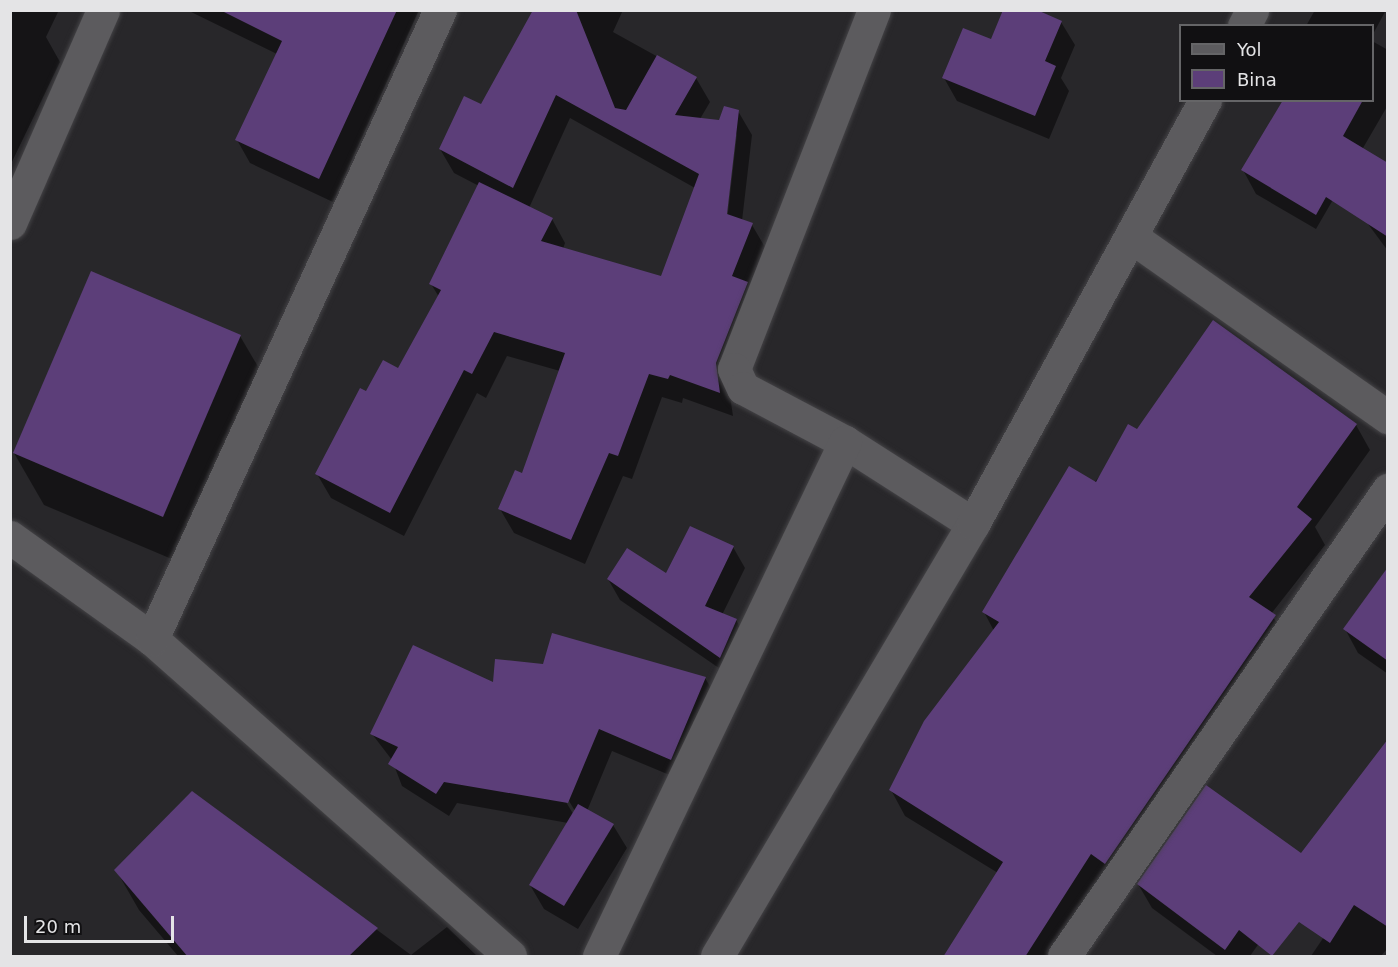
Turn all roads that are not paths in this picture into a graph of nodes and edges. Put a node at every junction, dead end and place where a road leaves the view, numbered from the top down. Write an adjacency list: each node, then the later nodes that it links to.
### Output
1 (103, 10): 7 (street)
2 (440, 10): 14 (street)
3 (874, 10): 10 (street)
4 (1252, 10): 5 (street)
5 (1245, 24)
6 (1204, 102): 8 (street)
7 (10, 223)
8 (1133, 238): 9 (street); 12 (street)
9 (1388, 417)
10 (845, 442): 12 (street); 16 (street)
11 (1388, 490): 18 (street)
12 (973, 524): 17 (street)
13 (10, 537): 14 (street)
14 (152, 639): 15 (street)
15 (510, 957)
16 (599, 957)
17 (717, 957)
18 (1064, 957)

